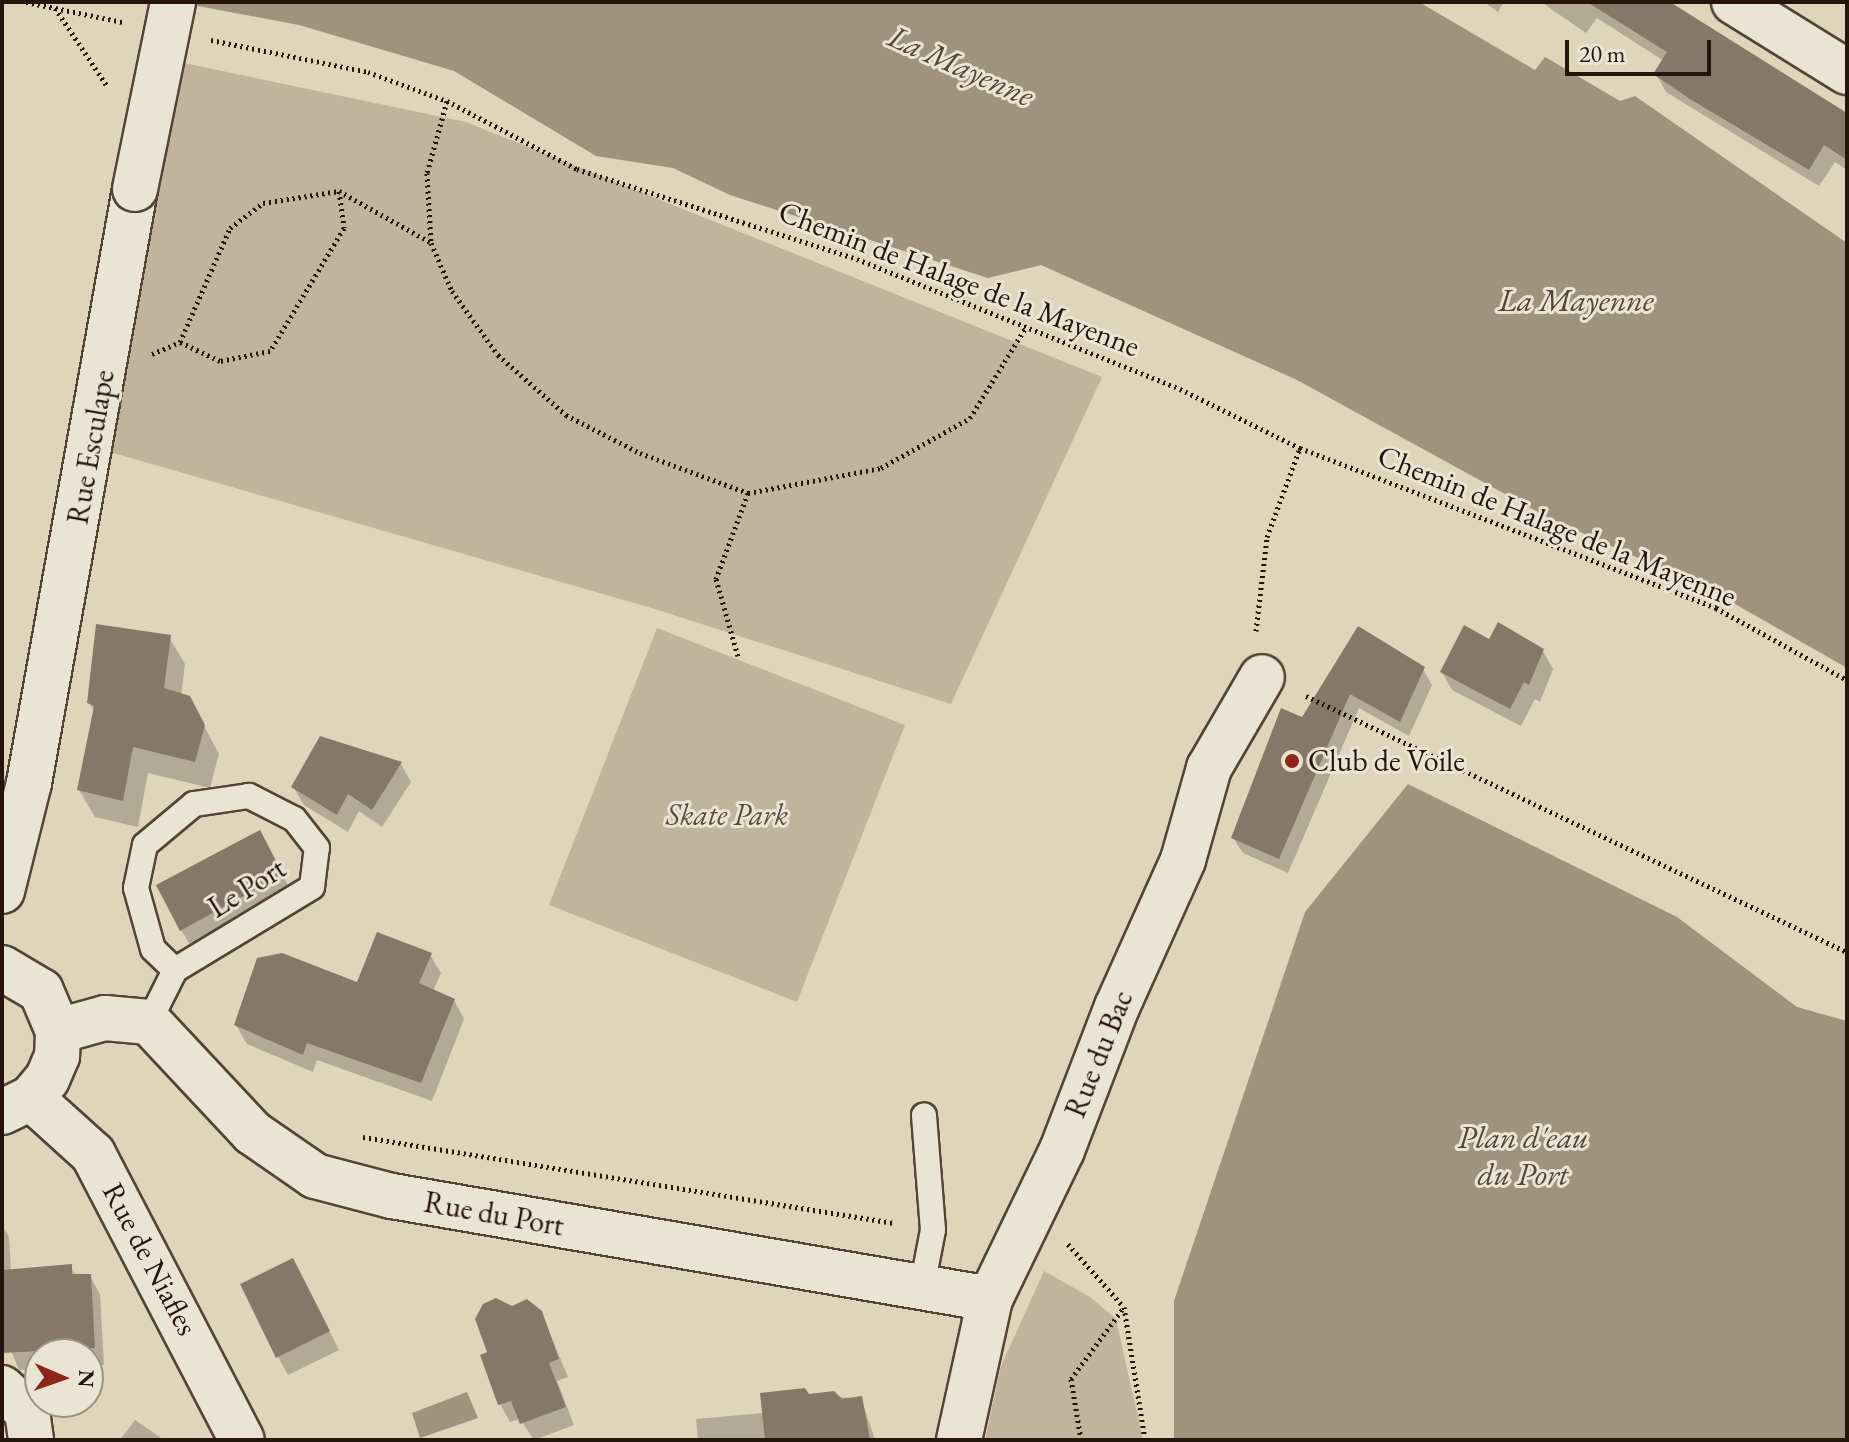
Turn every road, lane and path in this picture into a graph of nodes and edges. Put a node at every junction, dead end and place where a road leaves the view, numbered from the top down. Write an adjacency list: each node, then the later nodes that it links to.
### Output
1 (26, 2): 4 (path)
2 (173, 2): 14 (street, Rue Esculape, bridge)
3 (1734, 2): 7 (street)
4 (55, 8): 5 (path); 8 (path)
5 (129, 23)
6 (204, 38): 9 (path, Chemin de Halage de la Mayenne)
7 (1847, 72)
8 (116, 100)
9 (447, 101): 11 (path); 12 (path, Chemin de Halage de la Mayenne)
10 (339, 191): 11 (path); 13 (path); 13 (path)
11 (431, 243): 16 (path)
12 (1026, 327): 15 (path, Chemin de Halage de la Mayenne); 16 (path)
13 (180, 342): 14 (path)
14 (107, 359): 20 (street, Rue Esculape)
15 (1300, 448): 18 (path); 19 (path, Chemin de Halage de la Mayenne)
16 (748, 493): 17 (path)
17 (738, 656)
18 (1262, 677): 21 (path); 29 (street, Rue du Bac)
19 (1847, 680)
20 (2, 891)
21 (1847, 952)
22 (2, 968): 25 (street)
23 (175, 970): 23 (lane, Le Port); 24 (lane)
24 (149, 1022): 25 (street); 31 (street, Rue du Port)
25 (58, 1031): 26 (street)
26 (17, 1105): 36 (street, Rue de Niafles)
27 (924, 1115): 30 (lane)
28 (346, 1134): 30 (path)
29 (1035, 1206): 32 (street, Rue du Bac); 33 (path)
30 (933, 1230): 31 (lane)
31 (922, 1287): 32 (street, Rue du Port)
32 (990, 1299): 37 (street, Rue du Bac)
33 (1124, 1307): 38 (path); 39 (path)
34 (2, 1388): 35 (street)
35 (31, 1440)
36 (242, 1440)
37 (959, 1440)
38 (1081, 1440)
39 (1145, 1440)

